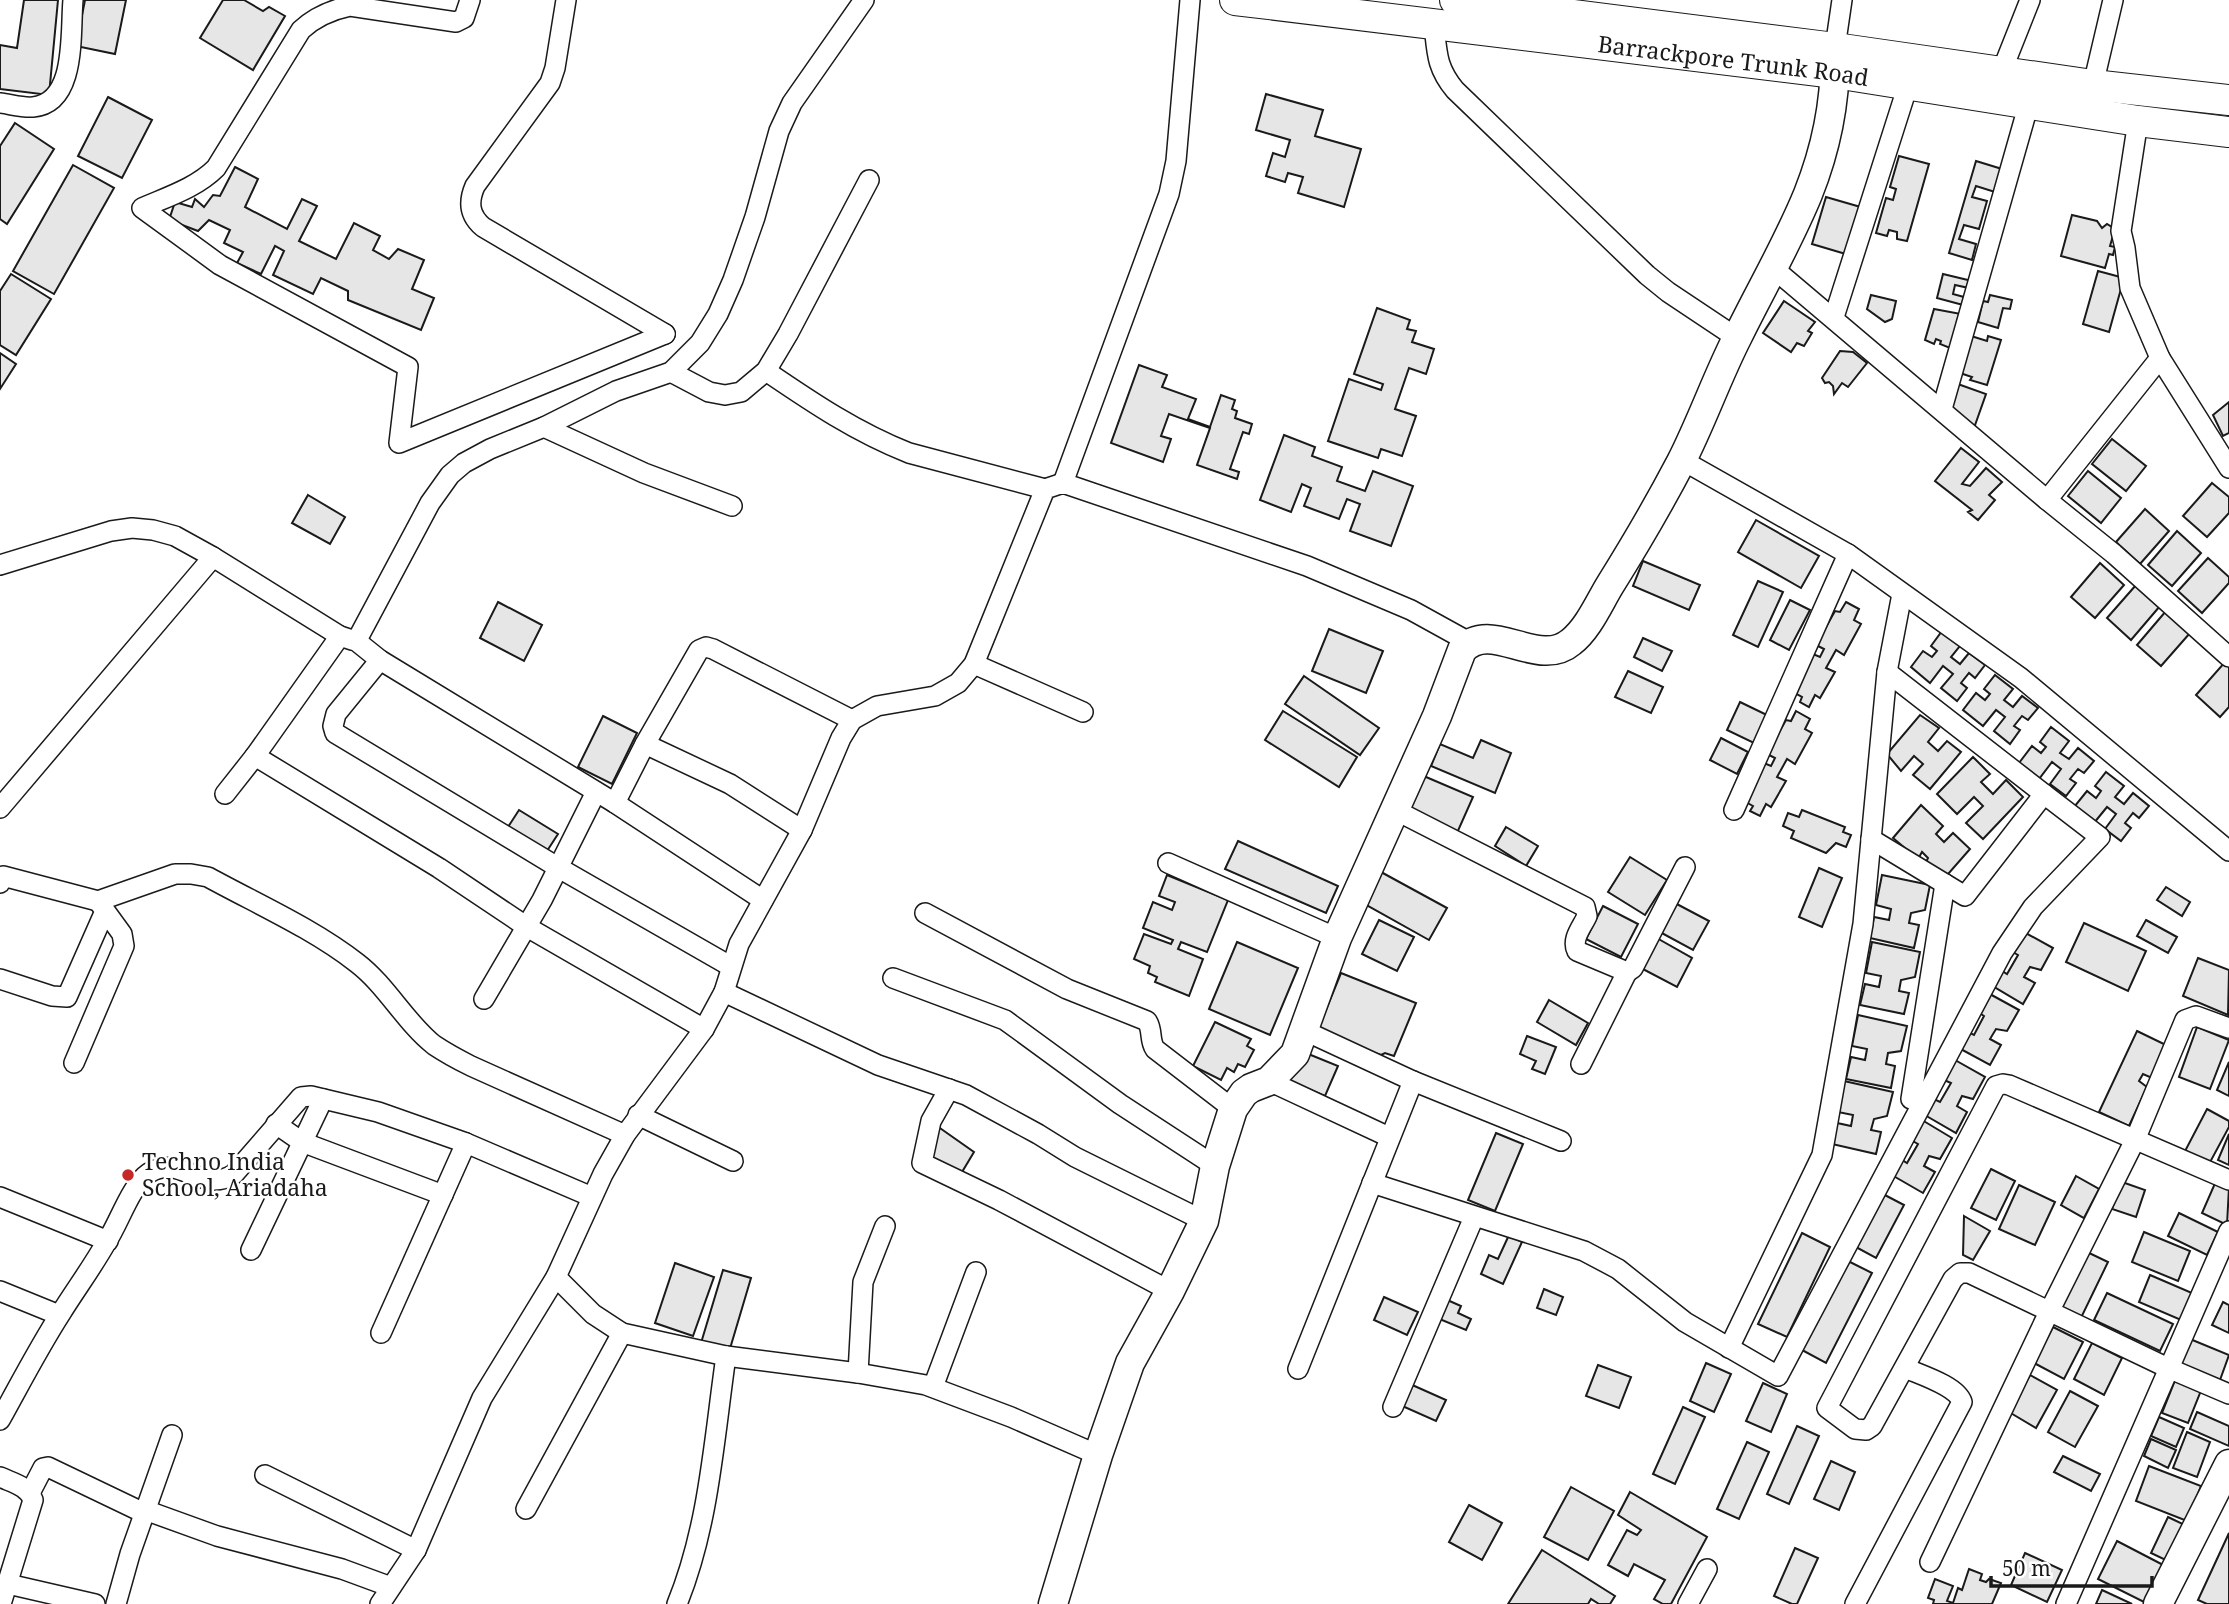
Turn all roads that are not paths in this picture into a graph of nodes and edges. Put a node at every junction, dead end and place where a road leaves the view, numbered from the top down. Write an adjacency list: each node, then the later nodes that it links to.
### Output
1 (73, 0): 17 (street)
2 (470, 0): 3 (street)
3 (566, 0)
4 (864, 0): 27 (street)
5 (1191, 0): 32 (street)
6 (1235, 0): 11 (main road, Barrackpore Trunk Road)
7 (1455, 0): 12 (main road, Barrackpore Trunk Road)
8 (1842, 0): 12 (street)
9 (2030, 0): 13 (street)
10 (2113, 0): 15 (street)
11 (1434, 24): 12 (main road, Barrackpore Trunk Road); 24 (street)
12 (1835, 61): 13 (main road, Barrackpore Trunk Road); 14 (main road, Barrackpore Trunk Road); 22 (street)
13 (2001, 72): 15 (main road, Barrackpore Trunk Road)
14 (1908, 85): 18 (main road, Barrackpore Trunk Road); 23 (street)
15 (2093, 85): 16 (main road, Barrackpore Trunk Road)
16 (2229, 100)
17 (0, 103)
18 (2029, 103): 19 (main road, Barrackpore Trunk Road); 28 (street)
19 (2138, 121): 20 (main road, Barrackpore Trunk Road); 25 (street)
20 (2229, 132)
21 (869, 180): 26 (street)
22 (1773, 268): 23 (street); 24 (street)
23 (1834, 317): 28 (street)
24 (1737, 338): 30 (street)
25 (2160, 358): 31 (street); 33 (street)
26 (766, 371): 27 (street); 32 (street)
27 (671, 372): 29 (street)
28 (1942, 409): 33 (street)
29 (544, 427): 34 (street); 39 (street)
30 (1682, 460): 35 (street); 40 (street)
31 (2229, 468)
32 (1054, 486): 40 (street); 43 (street)
33 (2047, 500): 41 (street)
34 (732, 506)
35 (1848, 554): 38 (street); 55 (street)
36 (213, 557): 37 (street); 39 (street); 53 (street)
37 (1, 566)
38 (1902, 594): 44 (street); 58 (street)
39 (347, 638): 42 (street); 48 (street)
40 (1469, 642): 54 (street)
41 (2229, 657)
42 (380, 660): 49 (street); 60 (street)
43 (974, 664): 45 (street); 46 (street)
44 (1887, 672): 51 (street); 57 (street)
45 (1083, 712)
46 (852, 720): 47 (street); 56 (street)
47 (645, 744): 52 (street); 56 (street)
48 (256, 755): 50 (street); 67 (street)
49 (596, 792): 52 (street); 60 (street)
50 (225, 793)
51 (2044, 794): 63 (street); 115 (street)
52 (615, 803): 64 (street)
53 (0, 808)
54 (1395, 810): 68 (street); 70 (street)
55 (1734, 810)
56 (802, 830): 64 (street)
57 (1871, 839): 63 (street); 115 (street)
58 (2229, 851)
59 (1168, 863): 68 (street)
60 (559, 867): 67 (street); 69 (street)
61 (1685, 867): 70 (street)
62 (1, 874): 65 (street)
63 (1945, 884): 83 (street)
64 (763, 900): 69 (street)
65 (101, 906): 72 (street); 78 (street); 88 (street)
66 (925, 913): 85 (street)
67 (527, 927): 74 (street); 76 (street)
68 (1337, 938): 77 (street)
69 (730, 966): 73 (street)
70 (1627, 972): 79 (street)
71 (893, 978): 95 (street)
72 (0, 979)
73 (724, 992): 76 (street); 82 (street)
74 (484, 999)
75 (2229, 1028): 90 (street)
76 (704, 1029): 86 (street)
77 (1303, 1030): 80 (street); 81 (street)
78 (74, 1063)
79 (1581, 1064)
80 (1269, 1081): 85 (street); 89 (street)
81 (1413, 1081): 89 (street); 91 (street)
82 (949, 1089): 102 (street); 109 (street)
83 (1911, 1098)
84 (323, 1099): 87 (street); 92 (street); 93 (street)
85 (1233, 1109): 95 (street)
86 (638, 1115): 88 (street); 94 (street)
87 (276, 1125): 92 (street); 105 (street)
88 (625, 1135): 100 (street)
89 (1389, 1137): 97 (street)
90 (2135, 1140): 96 (street); 111 (street); 118 (street)
91 (1562, 1141)
92 (302, 1142): 98 (street); 106 (street)
93 (466, 1143): 98 (street); 100 (street)
94 (733, 1161)
95 (1215, 1166): 102 (street)
96 (2229, 1180)
97 (1373, 1183): 101 (street); 117 (street)
98 (443, 1195): 113 (street)
99 (0, 1197): 105 (street)
100 (592, 1197): 108 (street)
101 (1474, 1217): 115 (street); 123 (street)
102 (1205, 1221): 109 (street)
103 (884, 1226): 120 (street)
104 (2229, 1231): 119 (street)
105 (108, 1241): 112 (street)
106 (251, 1250)
107 (975, 1272): 121 (street)
108 (556, 1277): 114 (street); 133 (street)
109 (1170, 1290): 126 (street)
110 (0, 1291): 112 (street)
111 (2049, 1312): 118 (street); 119 (street); 134 (street)
112 (59, 1315): 124 (street)
113 (381, 1333)
114 (622, 1333): 116 (street); 131 (street)
115 (1729, 1348)
116 (726, 1356): 120 (street); 142 (street)
117 (1298, 1368)
118 (1905, 1368): 145 (street)
119 (2168, 1368): 122 (street); 146 (street)
120 (858, 1373): 121 (street)
121 (933, 1387): 126 (street)
122 (2229, 1394)
123 (1392, 1407)
124 (0, 1420)
125 (172, 1435): 132 (street)
126 (1098, 1455): 143 (street)
127 (2229, 1464): 147 (street)
128 (265, 1475): 133 (street)
129 (0, 1477): 130 (street)
130 (30, 1493): 132 (street); 136 (street)
131 (526, 1509)
132 (144, 1512): 137 (street); 140 (street)
133 (416, 1550): 137 (street)
134 (1930, 1562)
135 (1707, 1569): 144 (street)
136 (8, 1584): 138 (street); 139 (street)
137 (391, 1587): 141 (street)
138 (1, 1604)
139 (94, 1604)
140 (116, 1604)
141 (380, 1604)
142 (677, 1604)
143 (1053, 1604)
144 (1688, 1604)
145 (1855, 1604)
146 (2066, 1604)
147 (2158, 1604)

